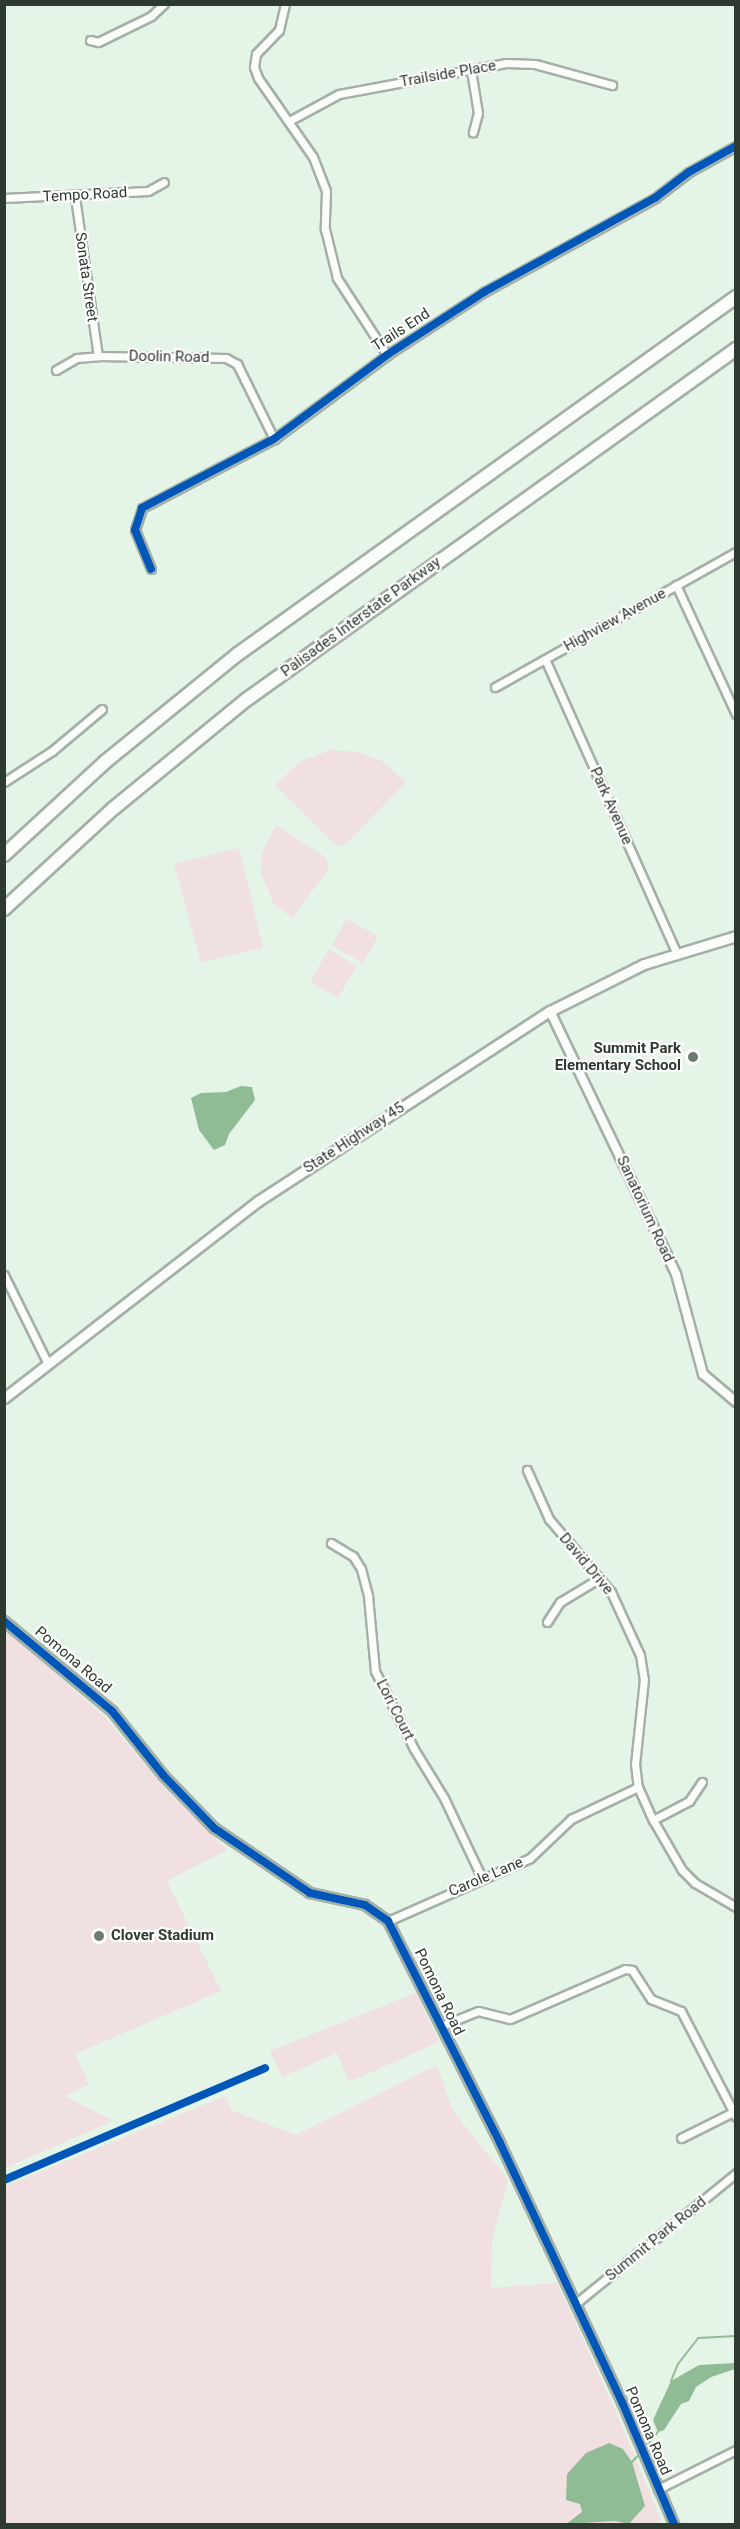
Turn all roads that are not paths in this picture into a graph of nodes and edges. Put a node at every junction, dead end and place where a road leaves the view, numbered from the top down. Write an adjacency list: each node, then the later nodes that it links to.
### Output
1 (164, 4): 3 (street)
2 (285, 4): 6 (street)
3 (90, 40)
4 (471, 70): 5 (street, Trailside Place); 6 (street, Trailside Place); 7 (street)
5 (612, 85)
6 (289, 121): 14 (street)
7 (473, 132)
8 (735, 146): 14 (street, Trails End)
9 (164, 182): 10 (street, Tempo Road)
10 (75, 197): 11 (street, Tempo Road); 15 (street, Sonata Street)
11 (4, 198)
12 (735, 297): 26 (highway)
13 (735, 350): 27 (highway, Palisades Interstate Parkway)
14 (387, 355): 17 (street, Trails End)
15 (98, 356): 16 (street, Doolin Road); 17 (street, Doolin Road)
16 (56, 370)
17 (274, 439): 19 (street, Trails End)
18 (735, 552): 20 (street, Highview Avenue)
19 (151, 569)
20 (676, 585): 21 (street, Highview Avenue); 24 (street)
21 (545, 659): 22 (street, Highview Avenue); 29 (street, Park Avenue)
22 (495, 687)
23 (102, 709): 25 (street)
24 (735, 714)
25 (4, 782)
26 (4, 855)
27 (4, 909)
28 (735, 936): 29 (main road, State Highway 45)
29 (676, 952): 30 (main road, State Highway 45)
30 (550, 1011): 32 (main road, State Highway 45); 34 (street, Sanatorium Road)
31 (4, 1275): 32 (street)
32 (48, 1364): 33 (main road, State Highway 45)
33 (4, 1398)
34 (735, 1402)
35 (527, 1470): 37 (street, David Drive)
36 (331, 1543): 43 (street, Lori Court)
37 (600, 1578): 39 (street); 41 (street, David Drive)
38 (4, 1621): 45 (street, Pomona Road)
39 (547, 1622)
40 (702, 1782): 42 (street)
41 (638, 1786): 42 (street, David Drive); 43 (street, Carole Lane)
42 (653, 1820): 44 (street, David Drive)
43 (482, 1878): 45 (street, Carole Lane)
44 (735, 1907)
45 (388, 1921): 46 (street, Pomona Road)
46 (441, 2026): 47 (street); 50 (street, Pomona Road)
47 (734, 2114): 48 (street)
48 (681, 2138)
49 (735, 2173): 50 (street, Summit Park Road)
50 (574, 2304): 52 (street, Pomona Road)
51 (735, 2450): 52 (street)
52 (658, 2489): 53 (street, Pomona Road)
53 (674, 2524)

